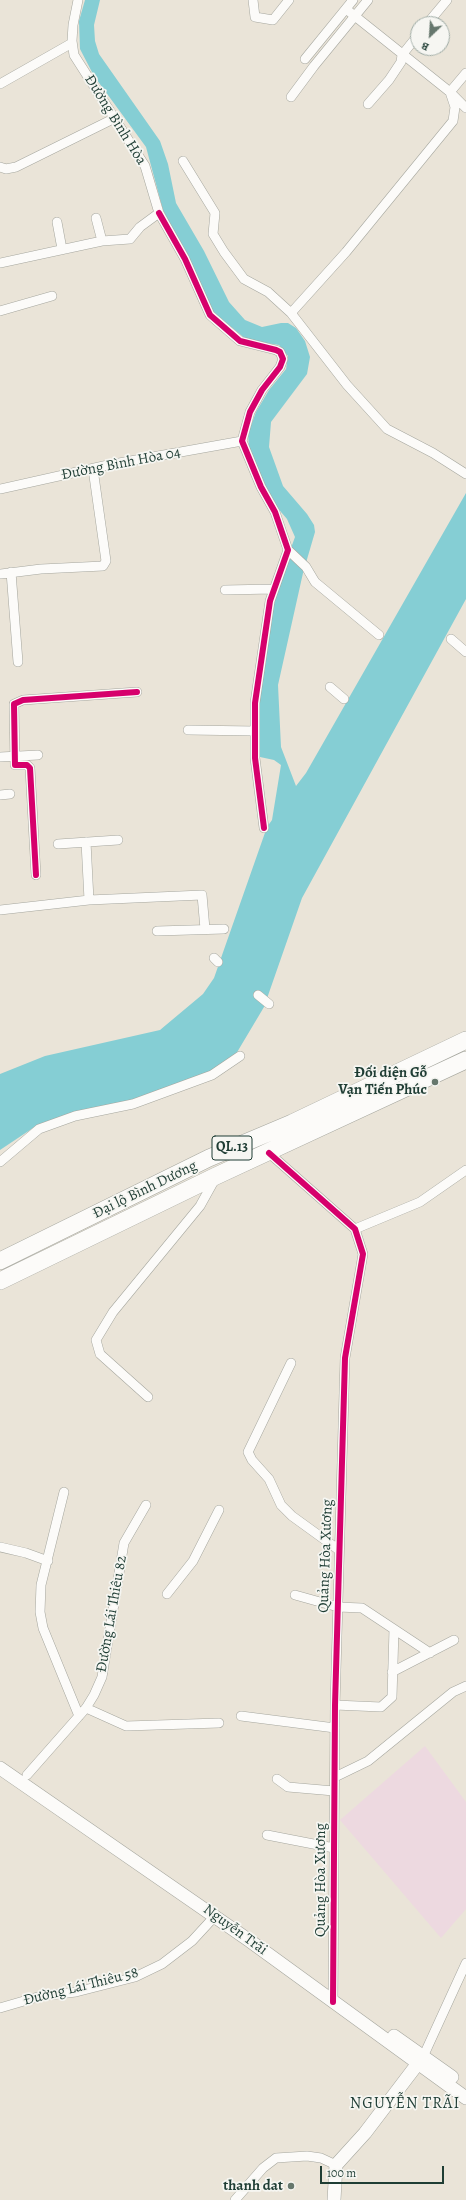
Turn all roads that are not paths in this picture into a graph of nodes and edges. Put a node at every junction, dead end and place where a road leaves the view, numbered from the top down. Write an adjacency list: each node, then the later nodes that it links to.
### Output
1 (78, 0): 10 (street, Đường Bình Hòa)
2 (253, 0): 3 (street)
3 (289, 0)
4 (353, 0): 7 (street)
5 (368, 0): 8 (street)
6 (447, 0): 9 (street)
7 (346, 9): 8 (street); 13 (street)
8 (355, 16): 12 (street); 17 (street)
9 (434, 16)
10 (72, 43): 15 (street); 20 (street, Đường Bình Hòa)
11 (410, 45): 12 (street)
12 (402, 55): 16 (street); 18 (street)
13 (305, 59)
14 (466, 73): 16 (street)
15 (0, 84)
16 (450, 92): 19 (street); 31 (street)
17 (291, 97)
18 (368, 104)
19 (466, 108)
20 (114, 119): 22 (street); 23 (street, Đường Bình Hòa)
21 (183, 161): 31 (street)
22 (0, 167)
23 (159, 214): 26 (street); 32 (street, Đường Bình Hòa)
24 (96, 218): 26 (street)
25 (58, 222): 27 (street)
26 (102, 241): 27 (street)
27 (62, 248): 28 (street)
28 (0, 263)
29 (52, 296): 30 (street)
30 (0, 311)
31 (291, 313): 34 (street)
32 (242, 441): 33 (street, Đường Bình Hòa 04); 36 (street)
33 (93, 468): 35 (street, Đường Bình Hòa 04); 37 (street)
34 (466, 474)
35 (0, 489)
36 (288, 550): 39 (street); 41 (street)
37 (11, 572): 38 (street); 44 (street)
38 (1, 574)
39 (273, 589): 40 (street); 49 (street)
40 (225, 590)
41 (379, 636)
42 (453, 640): 43 (street)
43 (466, 652)
44 (18, 662)
45 (330, 687): 47 (street)
46 (137, 692): 51 (street)
47 (344, 700)
48 (188, 730): 49 (street)
49 (255, 731): 55 (street)
50 (38, 754): 51 (street)
51 (14, 756): 52 (street); 59 (street)
52 (0, 757)
53 (10, 794): 54 (street)
54 (0, 795)
55 (264, 828)
56 (118, 840): 57 (street)
57 (86, 842): 58 (street); 60 (street)
58 (58, 844)
59 (36, 875)
60 (89, 900): 61 (street); 62 (street)
61 (0, 910)
62 (205, 929): 63 (street); 64 (street)
63 (224, 929)
64 (157, 931)
65 (258, 995): 66 (street)
66 (269, 1004)
67 (466, 1040): 71 (highway, Đại lộ Bình Dương / QL.13)
68 (240, 1056): 72 (street)
69 (466, 1060): 70 (highway, Đại lộ Bình Dương / QL.13)
70 (269, 1153): 74 (highway, Đại lộ Bình Dương / QL.13); 75 (street)
71 (209, 1158): 74 (highway); 76 (highway, Đại lộ Bình Dương / QL.13)
72 (0, 1162)
73 (466, 1170): 75 (street)
74 (216, 1176): 77 (highway, Đại lộ Bình Dương / QL.13); 79 (street)
75 (355, 1229): 84 (street, Quảng Hòa Xương)
76 (0, 1261)
77 (0, 1281)
78 (291, 1363): 84 (street)
79 (148, 1397)
80 (64, 1492): 85 (street)
81 (146, 1505): 95 (street, Đường Lái Thiêu 82)
82 (219, 1510): 86 (street)
83 (0, 1547): 85 (street)
84 (340, 1550): 88 (street, Quảng Hòa Xương)
85 (48, 1561): 96 (street)
86 (167, 1594)
87 (295, 1595): 88 (street)
88 (338, 1607): 89 (street); 94 (street, Quảng Hòa Xương)
89 (394, 1629): 91 (street); 92 (street)
90 (454, 1640): 91 (street)
91 (430, 1652): 92 (street)
92 (392, 1672): 94 (street)
93 (466, 1686): 103 (street)
94 (335, 1705): 99 (street, Quảng Hòa Xương)
95 (86, 1708): 96 (street, Đường Lái Thiêu 82); 98 (street)
96 (79, 1716): 102 (street, Đường Lái Thiêu 82)
97 (241, 1716): 99 (street)
98 (219, 1723)
99 (335, 1728): 103 (street, Quảng Hòa Xương)
100 (0, 1758): 102 (main road, Nguyễn Trãi)
101 (0, 1768): 108 (main road, Nguyễn Trãi)
102 (27, 1775): 108 (main road, Nguyễn Trãi)
103 (335, 1777): 105 (street, Quảng Hòa Xương)
104 (277, 1779): 105 (street)
105 (334, 1791): 107 (street, Quảng Hòa Xương)
106 (267, 1835): 107 (street)
107 (334, 1848): 111 (street, Quảng Hòa Xương)
108 (173, 1881): 109 (main road, Nguyễn Trãi); 111 (main road, Nguyễn Trãi)
109 (215, 1916): 111 (main road, Nguyễn Trãi); 112 (street, Đường Lái Thiêu 58)
110 (466, 1963): 113 (street)
111 (333, 1997): 113 (main road, Nguyễn Trãi)
112 (0, 2008)
113 (421, 2060): 114 (main road, Nguyễn Trãi); 115 (main road, Nguyễn Trãi); 116 (main road)
114 (466, 2087)
115 (466, 2098)
116 (337, 2164): 117 (street); 118 (main road)
117 (235, 2200)
118 (334, 2200)

